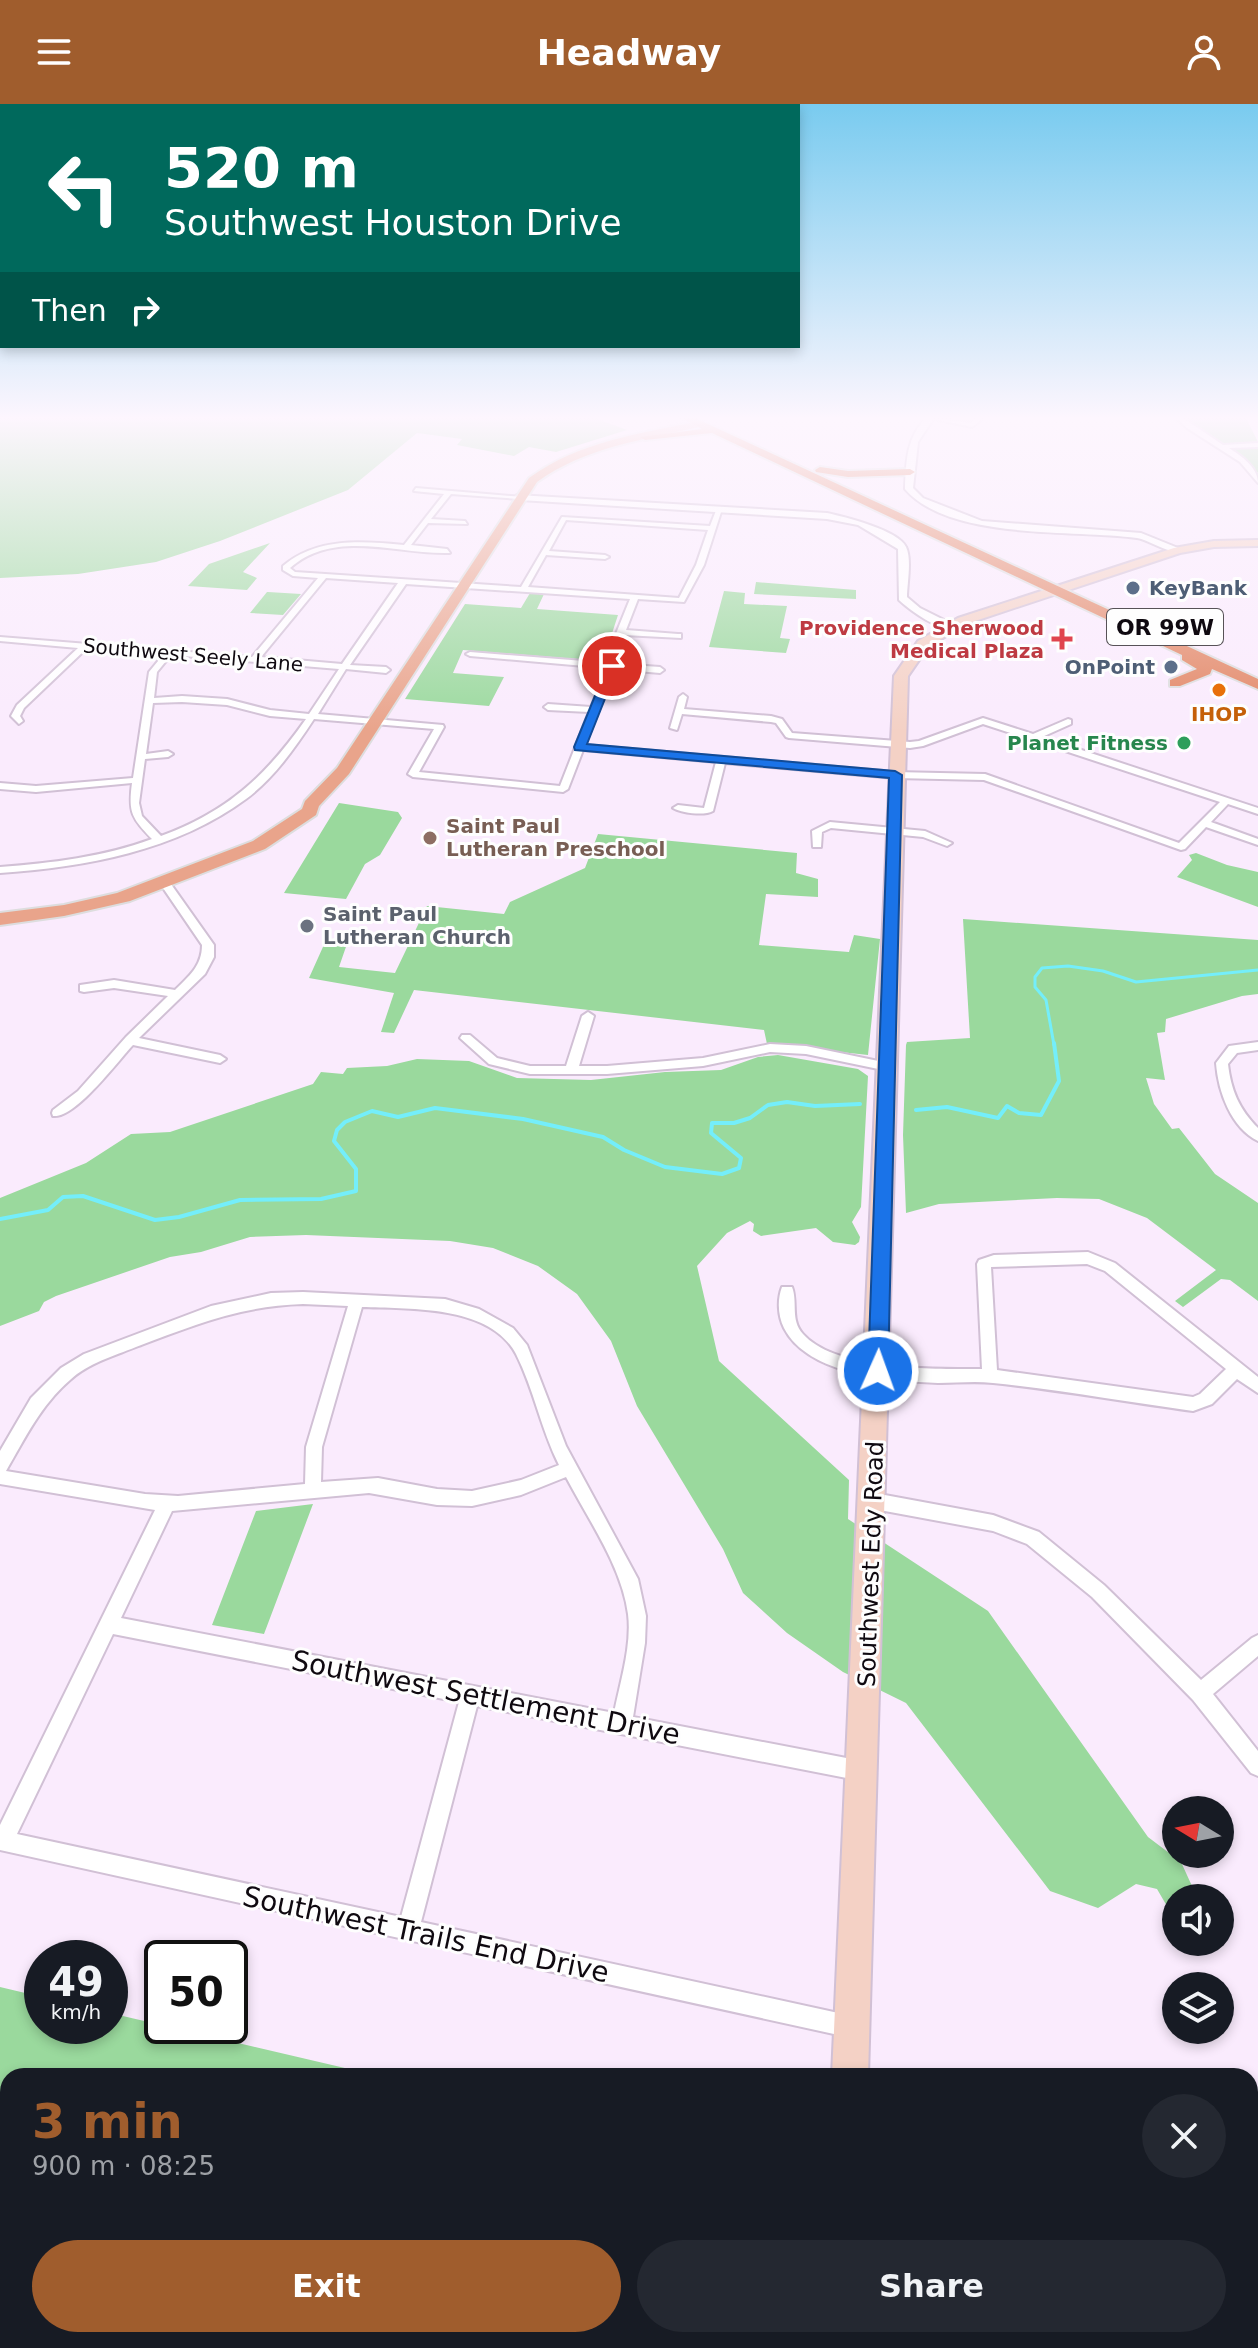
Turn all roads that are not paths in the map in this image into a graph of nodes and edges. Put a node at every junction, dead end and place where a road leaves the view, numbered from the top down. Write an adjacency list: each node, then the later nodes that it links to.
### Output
1 (427, 523): 14 (street)
2 (460, 523): 3 (street)
3 (465, 523)
4 (503, 523): 21 (main road)
5 (561, 523): 17 (street)
6 (634, 523): 12 (street)
7 (714, 523): 12 (street)
8 (856, 523): 25 (street)
9 (924, 523): 22 (highway, OR 99W)
10 (931, 523): 22 (highway, OR 99W)
11 (981, 523): 15 (street)
12 (712, 528): 24 (street)
13 (1258, 543): 15 (main road, Southwest Edy Road)
14 (405, 548): 16 (street); 19 (street)
15 (1178, 550): 22 (main road, Southwest Edy Road)
16 (447, 551)
17 (545, 553): 18 (street); 23 (street)
18 (605, 557)
19 (324, 576): 20 (street); 33 (street)
20 (403, 582): 21 (street); 35 (street)
21 (462, 586): 23 (street); 48 (main road)
22 (1064, 588): 25 (main road, Southwest Edy Road); 30 (highway, OR 99W); 36 (highway, OR 99W)
23 (523, 590): 24 (street)
24 (635, 597): 26 (street)
25 (951, 626): 52 (main road, Southwest Edy Road)
26 (621, 632): 27 (street); 34 (street)
27 (678, 636)
28 (1, 640): 29 (street, Southwest Seely Lane)
29 (85, 646): 31 (street, Southwest Seely Lane); 47 (street)
30 (1178, 648): 39 (highway); 40 (highway, OR 99W)
31 (169, 653): 33 (street, Southwest Seely Lane); 42 (street)
32 (470, 654): 34 (street)
33 (255, 659): 35 (street, Southwest Seely Lane)
34 (612, 666): 38 (street); 44 (street)
35 (343, 667): 37 (street, Southwest Seely Lane); 46 (street)
36 (1258, 669)
37 (386, 670)
38 (660, 670)
39 (1175, 683)
40 (1258, 685)
41 (683, 697): 45 (street)
42 (149, 701): 46 (street); 55 (street)
43 (548, 707): 44 (street)
44 (594, 710): 53 (street)
45 (679, 711): 50 (street); 52 (street)
46 (311, 716): 48 (street); 65 (street)
47 (19, 721)
48 (375, 722): 53 (street); 70 (main road)
49 (1068, 722): 51 (street)
50 (674, 728)
51 (1033, 738): 52 (street); 60 (street)
52 (896, 743): 57 (main road, Southwest Edy Road)
53 (580, 747): 56 (street)
54 (168, 754): 55 (street)
55 (141, 757): 58 (street)
56 (721, 760): 57 (street); 61 (street)
57 (895, 775): 63 (street); 64 (main road, Southwest Edy Road)
58 (138, 780): 59 (street); 65 (street)
59 (0, 786)
60 (1226, 801): 62 (street); 63 (street)
61 (678, 808)
62 (1257, 809)
63 (1205, 823): 66 (street)
64 (894, 831): 67 (street); 68 (street); 80 (main road, Southwest Edy Road)
65 (158, 839): 69 (street)
66 (1258, 842)
67 (947, 843)
68 (817, 845)
69 (0, 870)
70 (164, 882): 71 (main road); 72 (main road); 74 (street)
71 (0, 912)
72 (0, 919)
73 (84, 988): 74 (street)
74 (179, 994): 77 (street)
75 (588, 1016): 81 (street)
76 (466, 1038): 81 (street)
77 (130, 1040): 79 (street); 82 (street)
78 (1258, 1046): 83 (street)
79 (220, 1059)
80 (888, 1067): 81 (street); 87 (main road, Southwest Edy Road)
81 (571, 1070)
82 (58, 1113)
83 (1258, 1136)
84 (787, 1291): 87 (street)
85 (357, 1300): 90 (street); 91 (street); 93 (street)
86 (1237, 1369): 88 (street); 88 (street); 89 (street)
87 (878, 1371): 88 (street); 94 (main road, Southwest Edy Road)
88 (990, 1376)
89 (1258, 1386)
90 (0, 1466)
91 (569, 1468): 93 (street); 100 (street)
92 (0, 1477): 95 (street)
93 (313, 1491): 95 (street)
94 (874, 1501): 98 (street); 102 (main road, Southwest Edy Road)
95 (167, 1504): 96 (street)
96 (110, 1625): 99 (street, Southwest Settlement Drive); 103 (street)
97 (1258, 1644): 98 (street)
98 (1200, 1693): 101 (street)
99 (470, 1696): 100 (street, Southwest Settlement Drive); 104 (street)
100 (622, 1723): 102 (street, Southwest Settlement Drive)
101 (1258, 1766)
102 (863, 1771): 105 (main road, Southwest Edy Road)
103 (2, 1840): 104 (street, Southwest Trails End Drive)
104 (408, 1930): 105 (street, Southwest Trails End Drive)
105 (852, 2027): 106 (main road, Southwest Edy Road)
106 (850, 2068)

